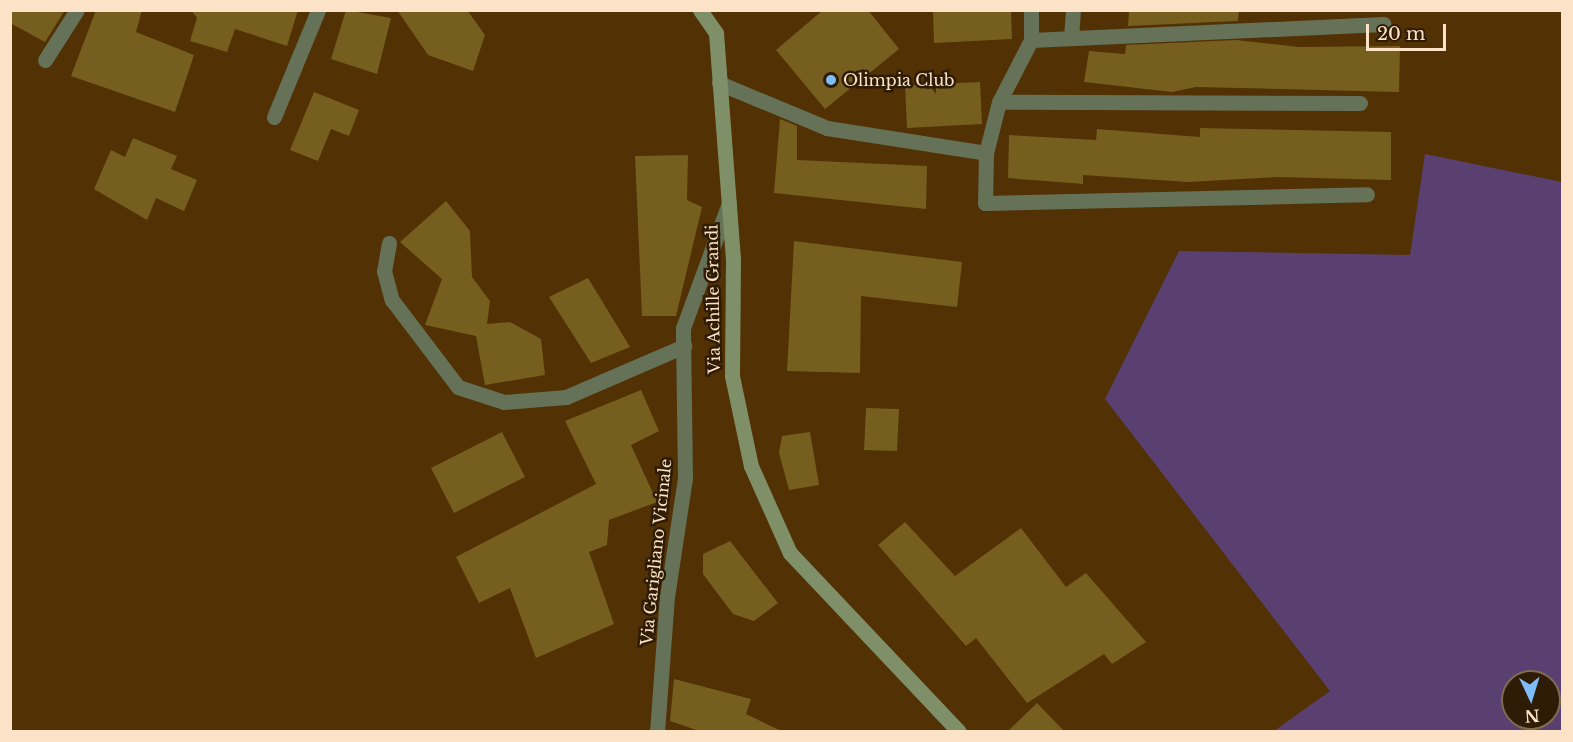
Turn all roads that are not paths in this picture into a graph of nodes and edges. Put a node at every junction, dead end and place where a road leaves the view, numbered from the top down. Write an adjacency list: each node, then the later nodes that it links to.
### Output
1 (77, 10): 9 (street)
2 (318, 10): 13 (street)
3 (700, 10): 10 (main road, Via Achille Grandi)
4 (1031, 10): 8 (street)
5 (1073, 10): 7 (street)
6 (1384, 24): 7 (street)
7 (1071, 38): 8 (street)
8 (1031, 40): 11 (street)
9 (45, 60)
10 (720, 83): 14 (street); 16 (main road, Via Achille Grandi)
11 (999, 102): 12 (street); 14 (street)
12 (1360, 103)
13 (274, 117)
14 (986, 153): 15 (street)
15 (1366, 194)
16 (729, 203): 18 (street, Via Garigliano Vicinale); 20 (main road, Via Achille Grandi)
17 (390, 243): 18 (street)
18 (684, 346): 19 (street, Via Garigliano Vicinale)
19 (657, 732)
20 (958, 732)

